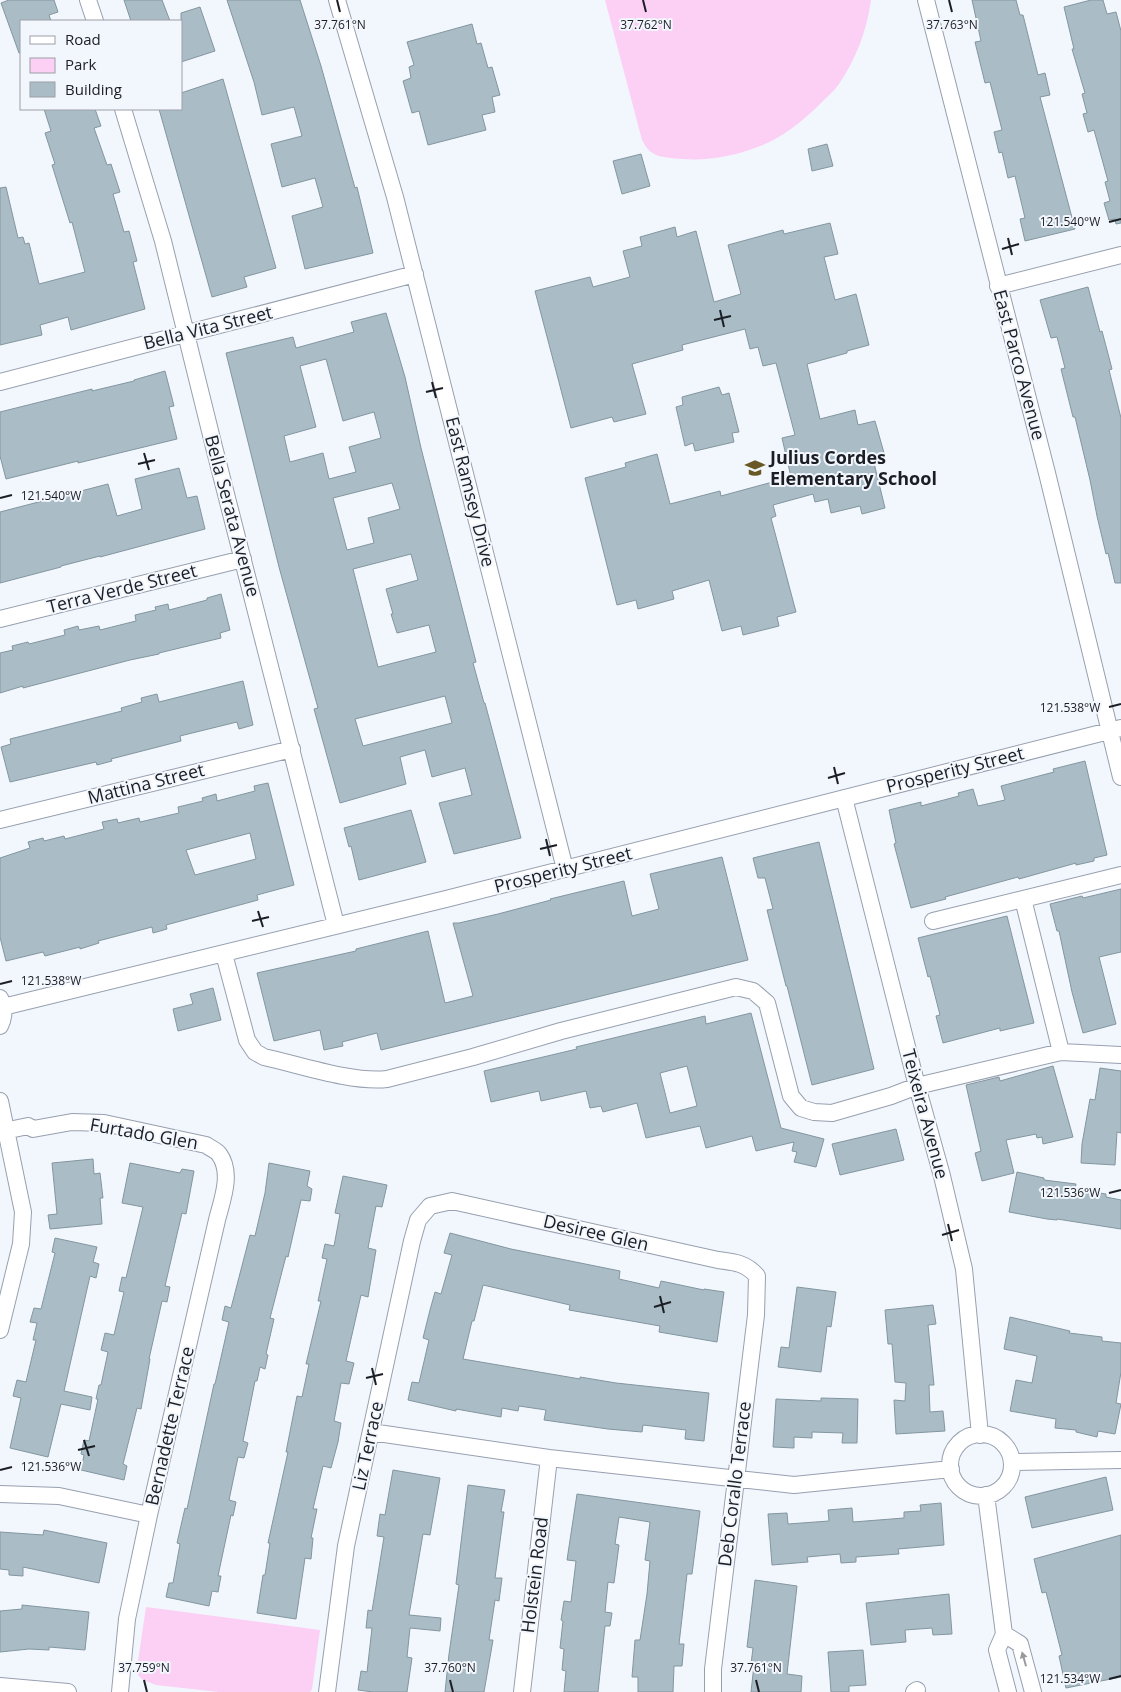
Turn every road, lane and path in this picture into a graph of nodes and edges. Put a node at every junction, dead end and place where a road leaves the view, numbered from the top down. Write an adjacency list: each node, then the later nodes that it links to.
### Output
1 (88, 0): 4 (street)
2 (337, 0): 7 (street, East Ramsey Drive)
3 (926, 0): 8 (street, East Parco Avenue)
4 (94, 20)
5 (123, 110): 9 (street, Bella Serata Avenue)
6 (1121, 255): 8 (street)
7 (415, 274): 9 (street, Bella Vita Street); 18 (street, East Ramsey Drive)
8 (998, 286): 13 (street, East Parco Avenue)
9 (185, 333): 10 (street, Bella Vita Street); 11 (street, Bella Serata Avenue)
10 (0, 382)
11 (243, 559): 12 (street, Terra Verde Street); 14 (street, Bella Serata Avenue)
12 (0, 619)
13 (1116, 730): 15 (street, East Parco Avenue); 16 (street, Prosperity Street)
14 (292, 749): 17 (street, Mattina Street); 22 (street, Bella Serata Avenue)
15 (1121, 777)
16 (844, 798): 18 (street, Prosperity Street); 28 (street, Teixeira Avenue)
17 (0, 820)
18 (565, 869): 22 (street, Prosperity Street)
19 (1121, 875): 20 (street)
20 (1023, 899): 21 (street); 26 (street)
21 (934, 921)
22 (336, 925): 23 (street, Prosperity Street)
23 (224, 954): 24 (street, Prosperity Street); 28 (street)
24 (2, 1002): 25 (street)
25 (0, 1026)
26 (1061, 1052): 27 (street); 28 (street)
27 (1121, 1055)
28 (917, 1086): 36 (street, Teixeira Avenue)
29 (0, 1101): 30 (street)
30 (4, 1131): 31 (street, Furtado Glen); 34 (street)
31 (223, 1161): 44 (street, Bernadette Terrace)
32 (430, 1206): 33 (street, Desiree Glen); 35 (street, Liz Terrace)
33 (757, 1276): 41 (street, Deb Corallo Terrace)
34 (0, 1330)
35 (371, 1432): 37 (street); 49 (street, Liz Terrace)
36 (980, 1435): 39 (street); 40 (street)
37 (549, 1458): 41 (street); 50 (street, Holstein Road)
38 (1121, 1460): 39 (street)
39 (1012, 1462): 43 (street)
40 (951, 1469): 41 (street); 43 (street)
41 (736, 1478): 51 (street, Deb Corallo Terrace)
42 (0, 1494): 44 (street)
43 (986, 1496): 45 (street)
44 (149, 1515): 48 (street, Bernadette Terrace)
45 (1004, 1634): 52 (street); 53 (street, one-way to 45)
46 (0, 1686): 47 (street)
47 (68, 1692)
48 (120, 1692)
49 (327, 1692)
50 (522, 1692)
51 (713, 1692)
52 (1008, 1692)
53 (1033, 1692)

